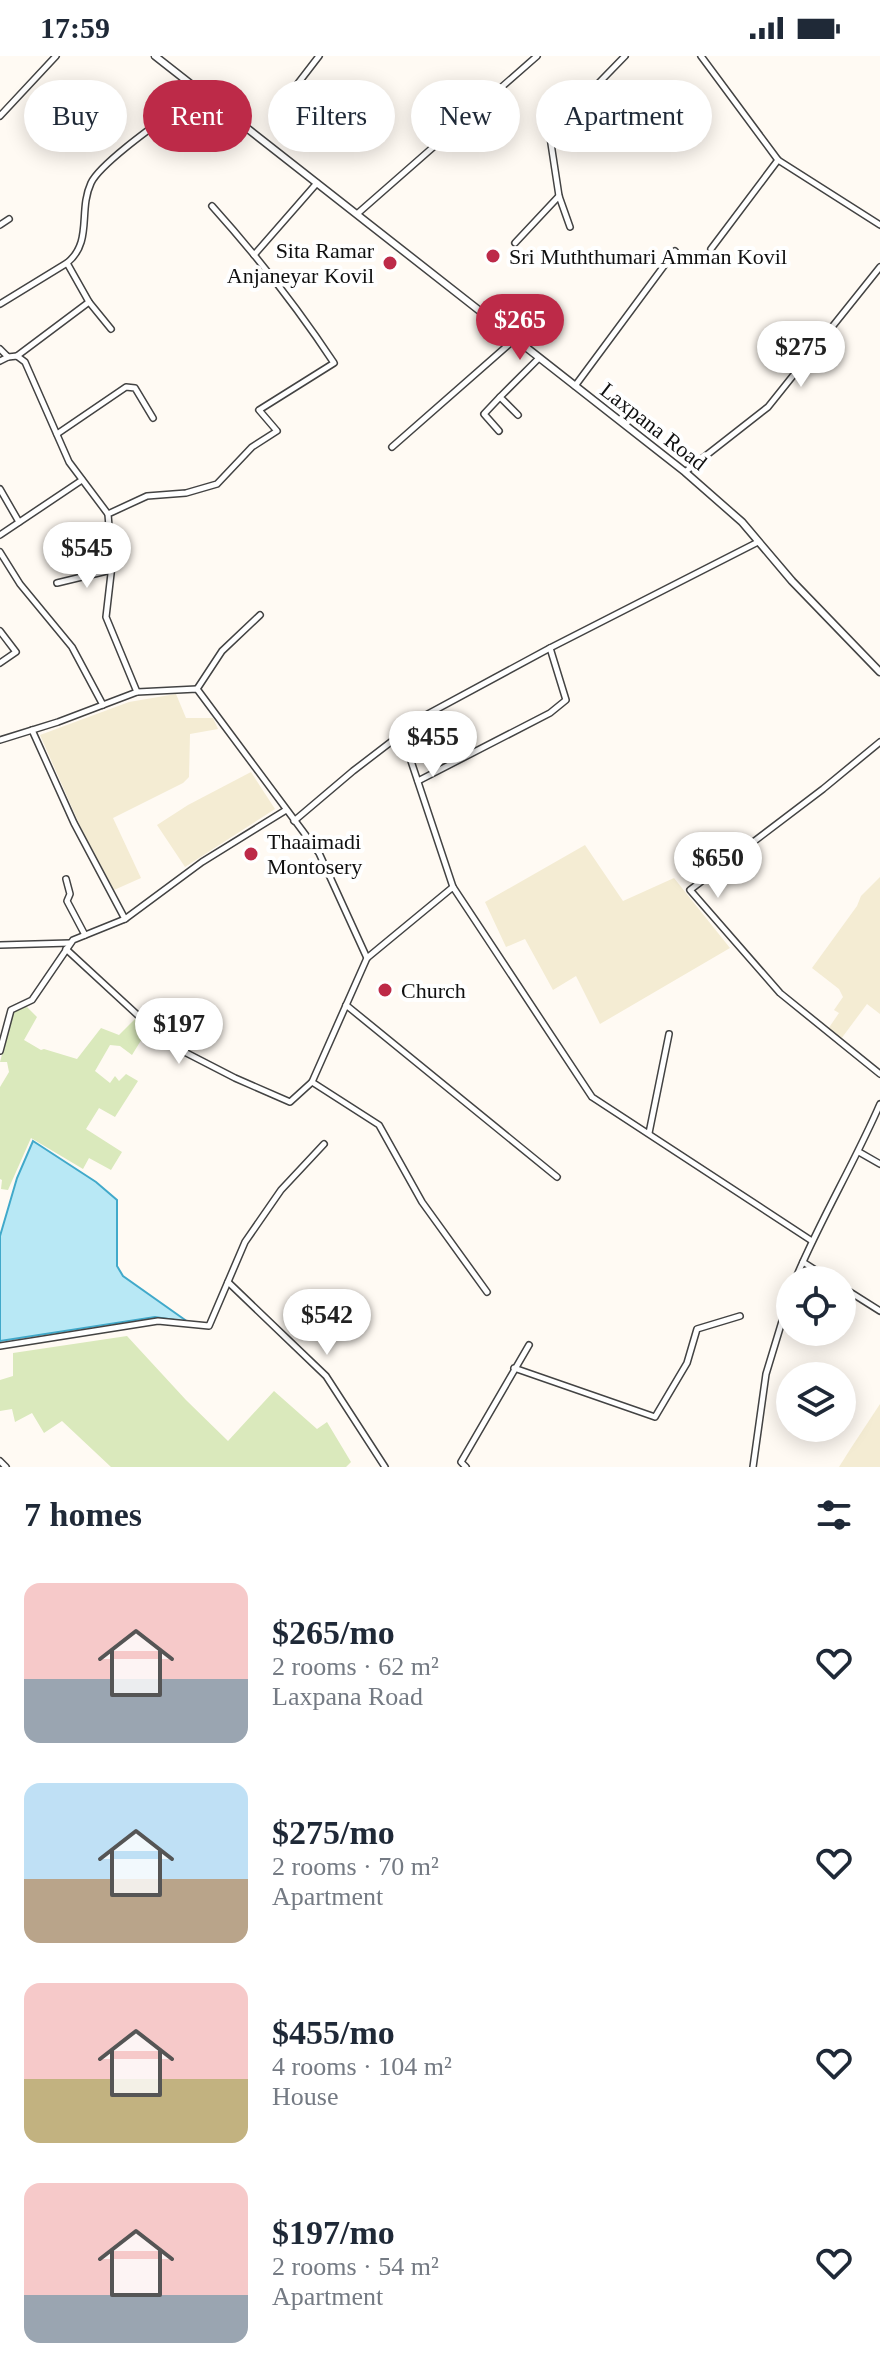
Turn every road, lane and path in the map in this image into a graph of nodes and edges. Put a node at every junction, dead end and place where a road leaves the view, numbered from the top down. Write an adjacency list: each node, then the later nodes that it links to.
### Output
1 (56, 56): 9 (street)
2 (155, 56): 7 (street, Laxpana Road)
3 (319, 56): 8 (street)
4 (537, 56): 16 (street)
5 (701, 56): 12 (street)
6 (622, 57): 14 (street)
7 (185, 80)
8 (301, 80)
9 (0, 116)
10 (252, 132): 13 (street, Laxpana Road)
11 (143, 136): 25 (street)
12 (778, 160): 19 (street); 22 (street)
13 (317, 183): 16 (street, Laxpana Road); 24 (street)
14 (559, 196): 20 (street); 21 (street)
15 (212, 206): 24 (street)
16 (357, 214): 30 (street, Laxpana Road)
17 (9, 219): 18 (street)
18 (0, 225)
19 (880, 225)
20 (570, 227)
21 (515, 243)
22 (711, 249)
23 (675, 251): 36 (street)
24 (254, 255): 46 (street)
25 (67, 263): 27 (street); 28 (street)
26 (880, 267): 43 (street)
27 (89, 302): 29 (street); 32 (street)
28 (0, 304)
29 (111, 329)
30 (515, 339): 34 (street, Laxpana Road); 42 (street)
31 (0, 349): 33 (street)
32 (17, 356): 33 (street); 41 (street)
33 (8, 357): 35 (street)
34 (539, 358): 36 (street, Laxpana Road); 37 (street)
35 (0, 361)
36 (575, 386): 43 (street, Laxpana Road)
37 (500, 397): 38 (street); 40 (street)
38 (518, 415)
39 (153, 418): 41 (street)
40 (499, 431)
41 (57, 434): 44 (street)
42 (392, 447)
43 (685, 472): 49 (street, Laxpana Road)
44 (82, 480): 46 (street); 47 (street)
45 (0, 489): 47 (street)
46 (108, 514): 51 (street)
47 (19, 522): 48 (street)
48 (0, 535)
49 (758, 542): 55 (street); 57 (street, Laxpana Road)
50 (0, 552): 60 (street)
51 (111, 570): 52 (street); 59 (street)
52 (57, 583)
53 (260, 615): 58 (street)
54 (0, 631): 56 (street)
55 (550, 648): 62 (street); 65 (street)
56 (0, 663)
57 (880, 672)
58 (197, 689): 59 (street); 66 (street)
59 (137, 692): 60 (street)
60 (103, 705): 61 (street)
61 (32, 730): 63 (street); 70 (street)
62 (402, 734): 65 (street); 67 (street)
63 (0, 740)
64 (880, 742): 79 (street)
65 (418, 781): 69 (street)
66 (286, 810): 67 (street); 70 (street)
67 (294, 821): 75 (street)
68 (66, 879): 71 (street)
69 (453, 887): 75 (street); 82 (street)
70 (125, 919): 71 (street)
71 (85, 935): 72 (street)
72 (70, 943): 73 (street); 74 (street)
73 (0, 945)
74 (66, 949): 78 (street); 80 (street)
75 (367, 958): 76 (street)
76 (346, 1005): 80 (street); 86 (street)
77 (669, 1034): 82 (street)
78 (0, 1051)
79 (880, 1074)
80 (312, 1082): 92 (street)
81 (880, 1104): 84 (street)
82 (649, 1133): 87 (street)
83 (324, 1144): 91 (street)
84 (859, 1152): 85 (street); 87 (street)
85 (880, 1164)
86 (557, 1177)
87 (812, 1241): 88 (street)
88 (803, 1262): 89 (street); 90 (street)
89 (801, 1266)
90 (809, 1266)
91 (228, 1282): 98 (street); 100 (street)
92 (487, 1292)
93 (856, 1296): 94 (street)
94 (880, 1311)
95 (740, 1316): 99 (street)
96 (776, 1341): 102 (street)
97 (529, 1345): 99 (street)
98 (0, 1346)
99 (514, 1368): 101 (street)
100 (385, 1467)
101 (466, 1467)
102 (753, 1467)

